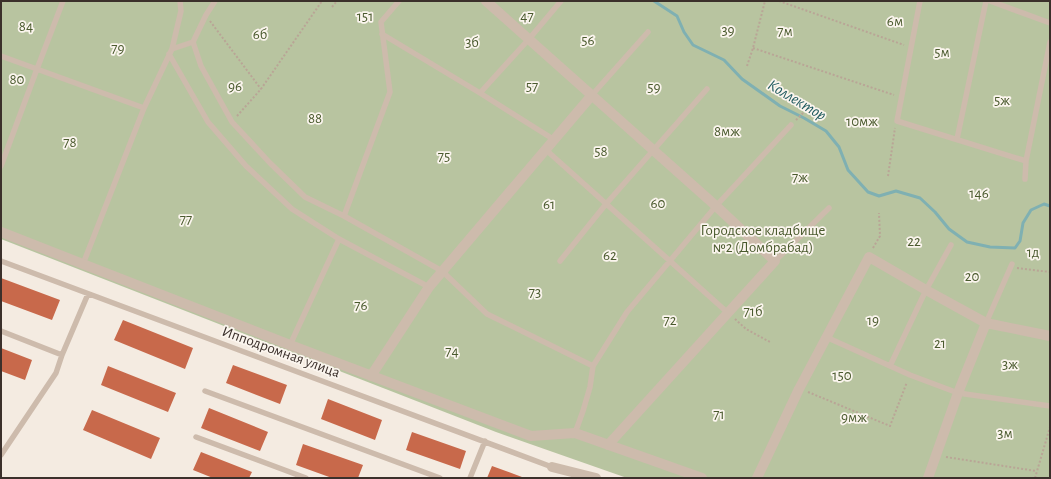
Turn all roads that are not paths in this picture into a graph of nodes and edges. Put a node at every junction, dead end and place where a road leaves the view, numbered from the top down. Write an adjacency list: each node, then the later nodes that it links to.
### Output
1 (64, 1): 18 (lane)
2 (180, 1): 16 (lane)
3 (215, 1): 14 (lane)
4 (399, 1): 12 (lane)
5 (486, 1): 13 (street)
6 (561, 1): 13 (lane)
7 (920, 1): 25 (lane)
8 (986, 1): 25 (lane)
9 (990, 1): 10 (lane)
10 (1050, 23)
11 (648, 32): 21 (lane)
12 (382, 34): 20 (lane); 34 (lane)
13 (529, 39): 20 (lane); 21 (street)
14 (193, 42): 16 (lane); 34 (lane)
15 (1050, 42): 28 (lane)
16 (170, 51): 22 (lane); 36 (lane)
17 (1, 56): 18 (lane)
18 (36, 70): 22 (lane); 29 (lane)
19 (707, 90): 27 (lane)
20 (480, 93): 24 (lane)
21 (592, 95): 24 (street); 27 (street)
22 (144, 108): 42 (lane)
23 (791, 125): 32 (lane)
24 (553, 139): 26 (street)
25 (957, 139): 28 (lane)
26 (545, 149): 31 (lane); 44 (street)
27 (653, 150): 31 (lane); 32 (street)
28 (1026, 161): 30 (lane)
29 (1, 166)
30 (1024, 179)
31 (606, 204): 38 (lane); 41 (lane)
32 (716, 206): 40 (street); 41 (lane)
33 (828, 208): 40 (lane)
34 (344, 216): 44 (lane)
35 (1, 232): 42 (street)
36 (339, 239): 45 (lane); 53 (lane)
37 (951, 245): 46 (lane)
38 (560, 260)
39 (1, 261): 47 (lane, Ипподромная улица)
40 (775, 261): 48 (street)
41 (669, 262): 48 (lane); 55 (lane)
42 (83, 264): 53 (street)
43 (1011, 266): 49 (lane)
44 (442, 271): 45 (street); 55 (lane)
45 (429, 287): 57 (street)
46 (926, 290): 49 (street); 52 (street); 56 (lane)
47 (88, 294): 54 (lane); 63 (lane, Ипподромная улица)
48 (728, 313): 64 (street)
49 (986, 323): 51 (street); 59 (street)
50 (1, 331): 54 (lane)
51 (1050, 336)
52 (826, 337): 56 (lane); 73 (street)
53 (290, 345): 57 (street)
54 (62, 355): 65 (lane)
55 (593, 366): 61 (lane)
56 (890, 366): 59 (lane)
57 (371, 376): 61 (street)
58 (205, 391): 69 (lane)
59 (958, 393): 60 (lane); 74 (street)
60 (1050, 406)
61 (575, 433): 64 (street)
62 (196, 437): 68 (lane)
63 (485, 441): 66 (lane, Ипподромная улица); 70 (lane)
64 (608, 445): 72 (street)
65 (1, 455)
66 (552, 466): 67 (street)
67 (563, 474): 71 (street)
68 (306, 478)
69 (440, 478)
70 (470, 478)
71 (596, 478)
72 (702, 478)
73 (757, 478)
74 (928, 478)

